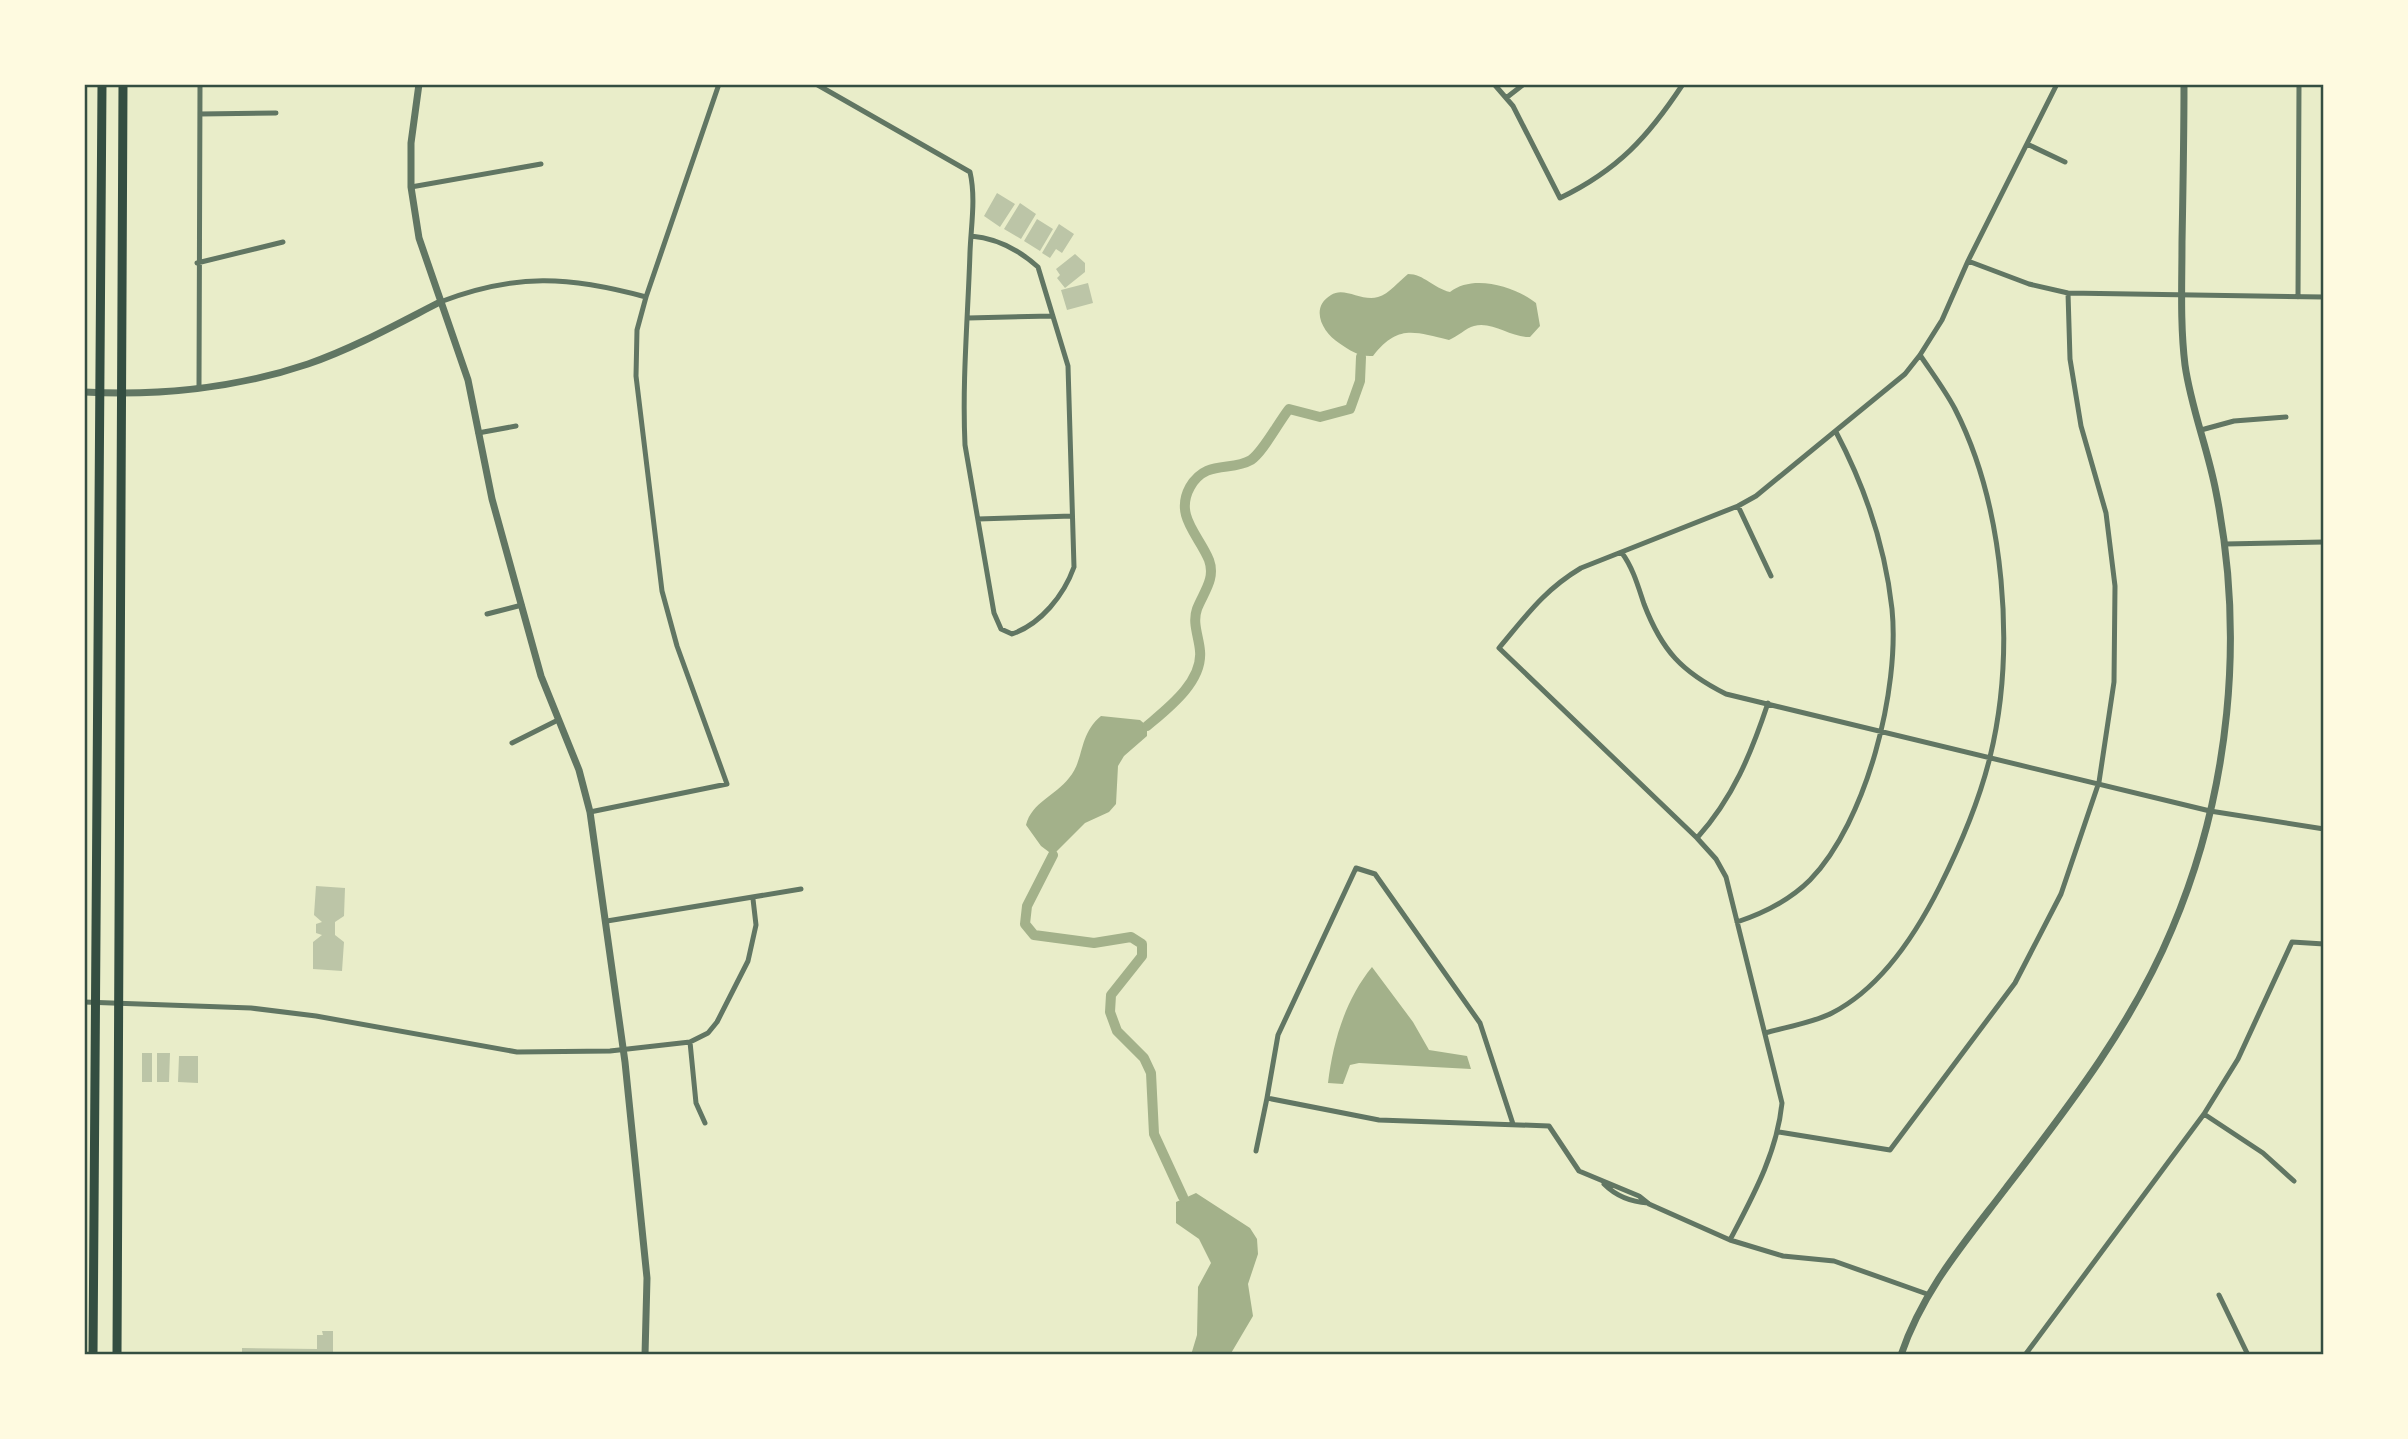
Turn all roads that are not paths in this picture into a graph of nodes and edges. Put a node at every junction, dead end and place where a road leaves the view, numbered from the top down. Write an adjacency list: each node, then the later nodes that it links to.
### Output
1 (102, 84): 35 (main road)
2 (123, 84): 36 (main road)
3 (200, 84): 15 (street)
4 (419, 84): 19 (street)
5 (719, 84): 25 (street)
6 (816, 84): 20 (street)
7 (1494, 84): 13 (street)
8 (1524, 84): 13 (street)
9 (1683, 84): 13 (street)
10 (2057, 84): 16 (street)
11 (2185, 84): 26 (street)
12 (2299, 84): 27 (street)
13 (1506, 98)
14 (276, 113): 15 (street)
15 (200, 114): 23 (street)
16 (2027, 144): 17 (street); 22 (street)
17 (2065, 162)
18 (541, 164): 19 (street)
19 (411, 187): 29 (street)
20 (971, 236): 30 (street); 31 (street)
21 (283, 242): 23 (street)
22 (1968, 261): 24 (street); 32 (street)
23 (197, 263): 33 (street)
24 (2068, 293): 26 (street); 56 (street)
25 (646, 297): 29 (street); 58 (street)
26 (2181, 297): 27 (street); 39 (street)
27 (2298, 297): 28 (street)
28 (2324, 297)
29 (440, 302): 33 (street); 41 (street)
30 (1052, 316): 31 (street); 43 (street)
31 (968, 318): 44 (street)
32 (1920, 355): 40 (street); 55 (street)
33 (199, 387): 36 (street)
34 (84, 392): 35 (street)
35 (100, 392): 36 (street); 67 (main road)
36 (121, 392): 68 (main road)
37 (2286, 417): 39 (street)
38 (516, 426): 41 (street)
39 (2201, 430): 46 (street)
40 (1836, 432): 42 (street); 53 (street)
41 (478, 433): 49 (street)
42 (1738, 506): 47 (street); 48 (street)
43 (1072, 516): 44 (street); 44 (street)
44 (978, 519)
45 (2324, 542): 46 (street)
46 (2225, 544): 57 (street)
47 (1622, 553): 51 (street); 60 (street)
48 (1771, 576)
49 (522, 605): 50 (street); 52 (street)
50 (487, 614)
51 (1768, 703): 53 (street); 60 (street)
52 (558, 720): 54 (street); 58 (street)
53 (1881, 730): 55 (street); 64 (street)
54 (512, 743)
55 (1990, 757): 56 (street); 69 (street)
56 (2099, 782): 57 (street); 76 (street)
57 (2210, 811): 59 (street); 80 (street)
58 (590, 812): 63 (street)
59 (2324, 830)
60 (1697, 838): 64 (street)
61 (801, 889): 62 (street)
62 (753, 899): 63 (street); 70 (street)
63 (607, 921): 71 (street)
64 (1737, 922): 69 (street)
65 (2324, 944): 73 (street)
66 (84, 1003): 67 (street)
67 (97, 1003): 68 (street); 82 (main road)
68 (119, 1003): 71 (street); 83 (main road)
69 (1765, 1033): 76 (street)
70 (690, 1042): 71 (street); 74 (street)
71 (624, 1049): 84 (street)
72 (1267, 1098): 75 (street); 75 (street); 77 (street)
73 (2204, 1114): 78 (street); 86 (street)
74 (705, 1123)
75 (1513, 1124): 79 (street)
76 (1779, 1132): 79 (street)
77 (1256, 1151)
78 (2294, 1181)
79 (1730, 1240): 80 (street)
80 (1927, 1294): 85 (street)
81 (2220, 1295): 87 (street)
82 (93, 1355)
83 (117, 1355)
84 (645, 1355)
85 (1901, 1355)
86 (2025, 1355)
87 (2248, 1355)

